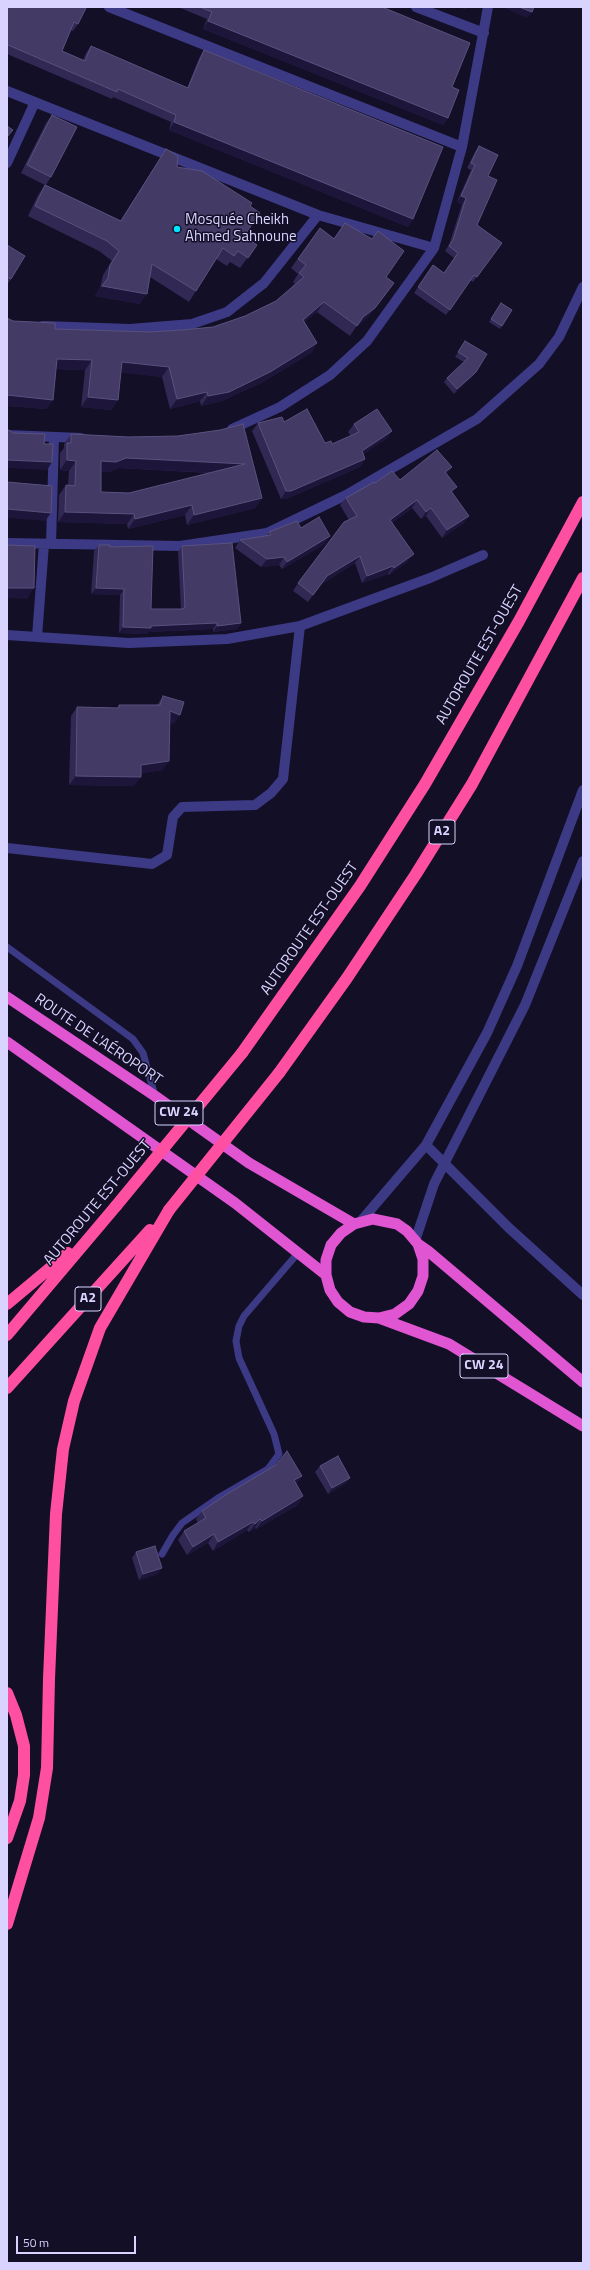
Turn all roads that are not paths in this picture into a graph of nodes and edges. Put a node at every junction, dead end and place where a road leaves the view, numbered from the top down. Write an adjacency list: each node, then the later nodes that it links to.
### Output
1 (109, 7): 7 (street)
2 (416, 7): 4 (street)
3 (488, 7): 4 (street)
4 (484, 33): 7 (street)
5 (7, 91): 6 (street)
6 (35, 102): 8 (street); 9 (street)
7 (462, 147): 10 (street)
8 (7, 163)
9 (318, 215): 10 (street); 12 (street)
10 (434, 248): 13 (street)
11 (583, 287): 19 (street)
12 (35, 326)
13 (225, 430)
14 (7, 435): 15 (street)
15 (54, 437): 16 (street); 19 (street)
16 (91, 439)
17 (583, 502): 34 (highway, AUTOROUTE EST-OUEST / A2, bridge)
18 (7, 543): 19 (street)
19 (48, 544): 24 (street)
20 (483, 555): 22 (street)
21 (583, 578): 35 (highway, A2, bridge)
22 (300, 626): 24 (street); 26 (street)
23 (7, 635): 24 (street)
24 (38, 637)
25 (583, 790): 32 (street)
26 (7, 848)
27 (583, 861): 33 (street)
28 (7, 947): 31 (lane)
29 (7, 997): 31 (highway, ROUTE DE L'AÉROPORT / CW 24)
30 (7, 1042): 38 (highway, CW 24)
31 (155, 1096): 36 (highway, ROUTE DE L'AÉROPORT / CW 24)
32 (426, 1145): 33 (street); 36 (street)
33 (444, 1162): 37 (street); 40 (street)
34 (116, 1206): 41 (highway); 43 (highway, AUTOROUTE EST-OUEST / A2)
35 (169, 1210): 45 (highway, A2); 50 (highway)
36 (357, 1223): 37 (highway); 39 (highway)
37 (416, 1242): 42 (highway); 44 (highway)
38 (298, 1253): 39 (highway, CW 24); 47 (lane)
39 (326, 1275): 42 (highway)
40 (583, 1295)
41 (7, 1304)
42 (379, 1318): 46 (highway, CW 24)
43 (7, 1335)
44 (583, 1382)
45 (7, 1388)
46 (583, 1426)
47 (162, 1554)
48 (7, 1693): 49 (highway)
49 (7, 1838)
50 (7, 1924)

